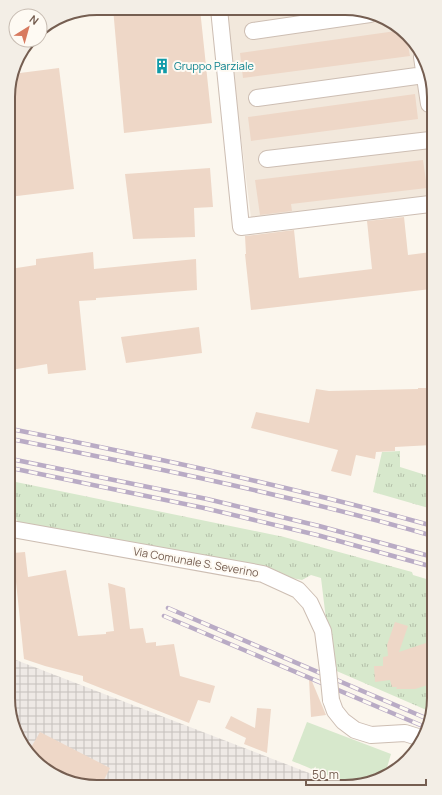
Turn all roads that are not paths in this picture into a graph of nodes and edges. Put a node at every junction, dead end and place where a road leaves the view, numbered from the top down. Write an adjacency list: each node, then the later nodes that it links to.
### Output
1 (220, 15): 8 (street)
2 (356, 16): 3 (street)
3 (253, 31)
4 (424, 75): 5 (street)
5 (257, 98)
6 (427, 140): 7 (street)
7 (267, 159)
8 (427, 204)
9 (15, 530): 10 (street, Via Comunale S. Severino, bridge)
10 (417, 737)

